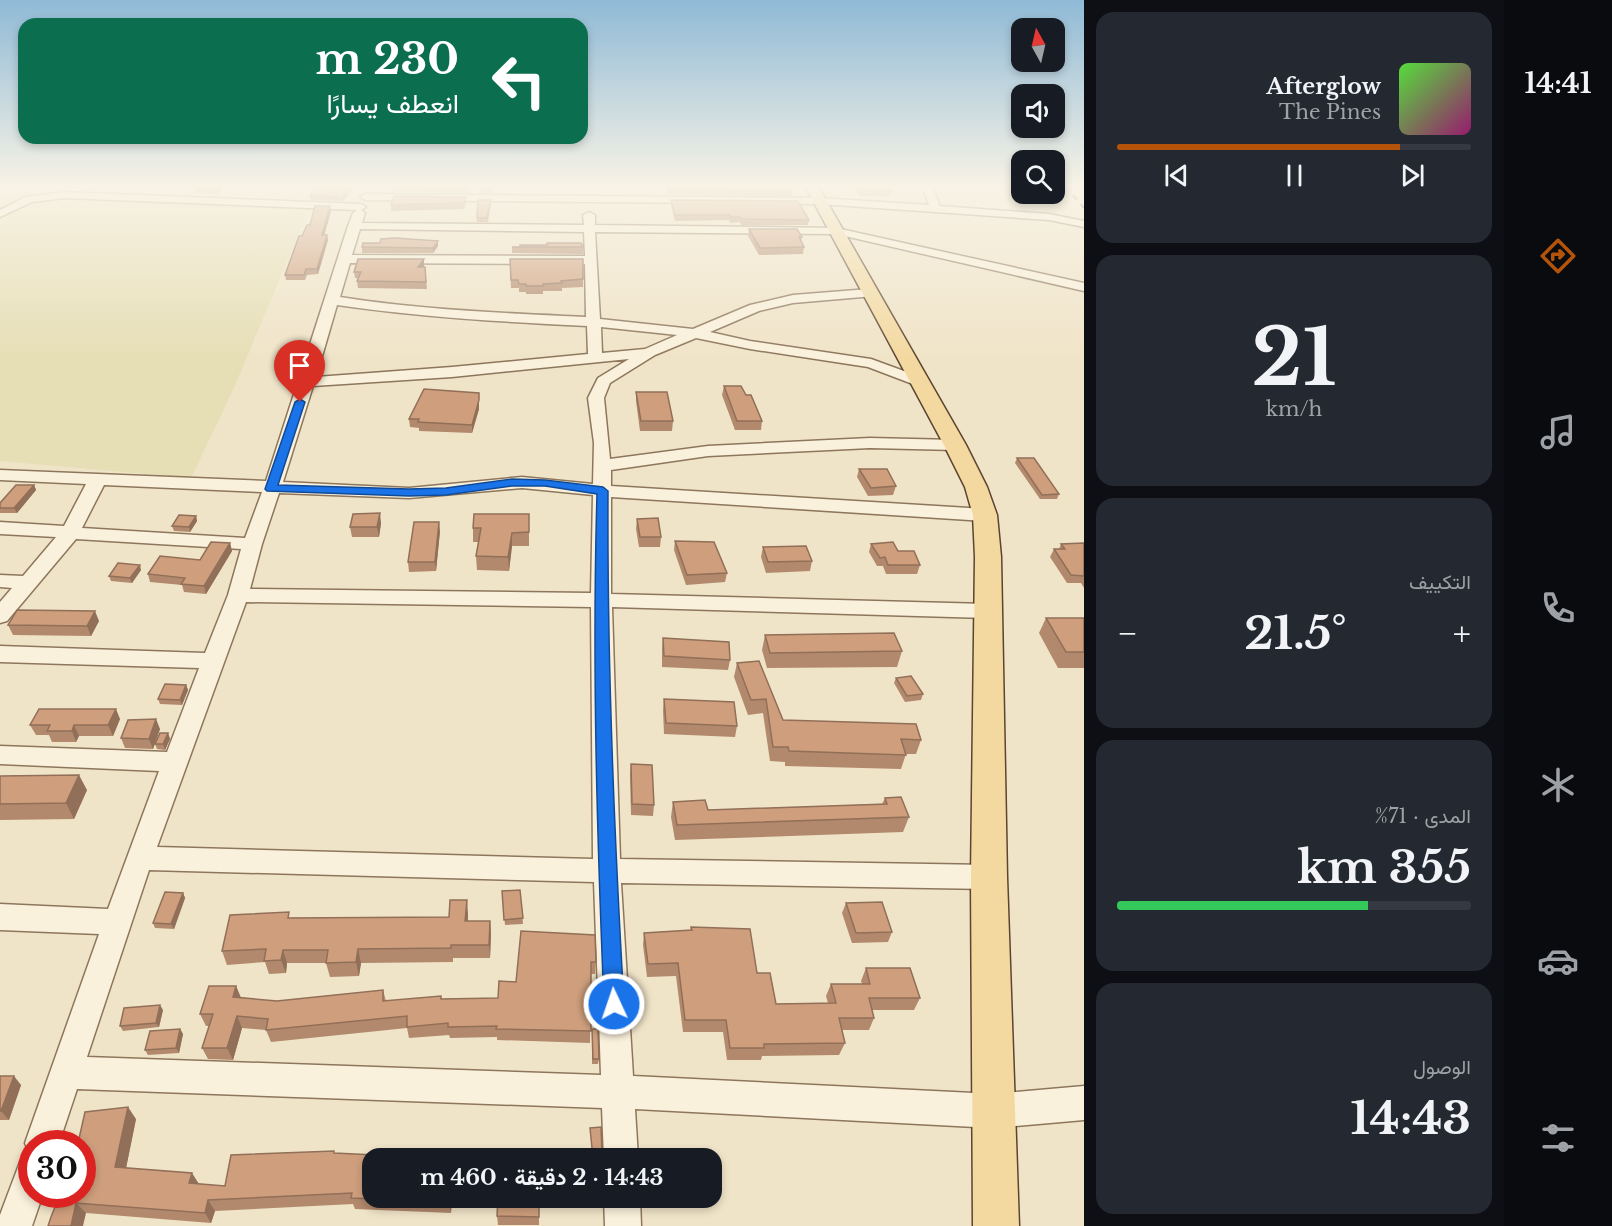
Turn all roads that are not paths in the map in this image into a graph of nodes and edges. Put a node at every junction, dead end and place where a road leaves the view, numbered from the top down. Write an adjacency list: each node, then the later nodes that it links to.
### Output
1 (349, 243): 5 (street)
2 (591, 243): 6 (street)
3 (843, 243): 8 (main road)
4 (890, 243): 7 (street)
5 (344, 258): 6 (street); 9 (street)
6 (592, 260): 10 (street)
7 (1084, 287)
8 (869, 293): 11 (street); 14 (main road)
9 (331, 300): 10 (street); 15 (street)
10 (594, 322): 11 (street); 13 (street)
11 (694, 333): 12 (street); 14 (street)
12 (650, 352): 13 (street); 17 (street)
13 (595, 358): 15 (street)
14 (918, 381): 16 (main road)
15 (306, 382): 20 (street)
16 (955, 445): 17 (street); 22 (main road)
17 (601, 466): 21 (street)
18 (0, 475): 19 (street)
19 (97, 481): 20 (street); 24 (street)
20 (271, 489): 21 (street); 25 (street)
21 (603, 491): 22 (street); 29 (street)
22 (985, 514): 30 (main road)
23 (0, 528): 24 (street)
24 (70, 533): 25 (street); 27 (street)
25 (252, 544): 28 (street)
26 (0, 581): 27 (street)
27 (28, 583): 31 (street)
28 (238, 595): 29 (street); 33 (street)
29 (601, 600): 30 (street); 37 (street)
30 (987, 611): 38 (main road)
31 (0, 616)
32 (0, 654): 33 (street)
33 (213, 661): 35 (street)
34 (0, 755): 35 (street)
35 (173, 762): 36 (street)
36 (139, 858): 37 (street); 40 (street)
37 (607, 871): 38 (street); 42 (street)
38 (989, 877): 44 (main road)
39 (0, 917): 40 (street)
40 (117, 922): 41 (street)
41 (67, 1072): 42 (street); 45 (street)
42 (619, 1092): 44 (street); 46 (street)
43 (1084, 1103): 44 (street)
44 (994, 1111): 51 (main road)
45 (47, 1130)
46 (621, 1148)
47 (20, 1208): 49 (street)
48 (622, 1208): 50 (street)
49 (14, 1226)
50 (623, 1226)
51 (996, 1226)

